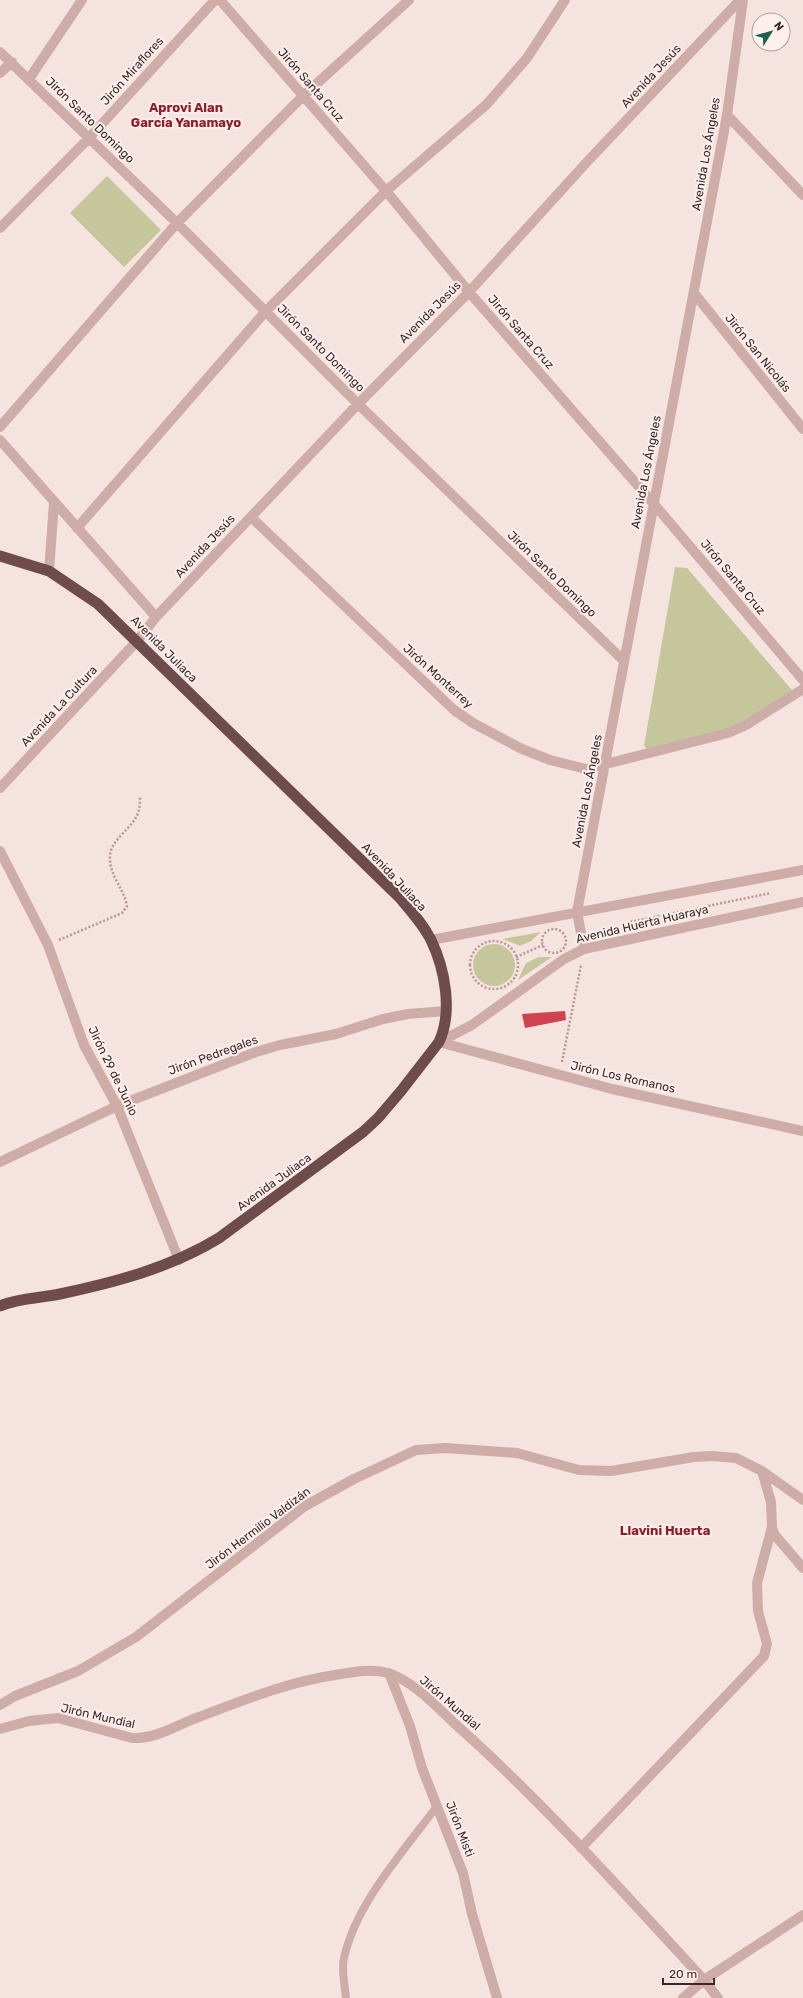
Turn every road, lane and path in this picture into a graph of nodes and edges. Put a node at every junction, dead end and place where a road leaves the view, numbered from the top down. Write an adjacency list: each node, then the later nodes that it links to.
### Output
1 (82, 0): 10 (street)
2 (215, 0): 13 (street, Jirón Miraflores)
3 (220, 0): 11 (street, Jirón Santa Cruz)
4 (409, 0): 11 (street)
5 (565, 0): 14 (street)
6 (742, 0): 12 (street, Avenida Los Ángeles); 18 (street, Avenida Jesús)
7 (0, 52): 8 (street, Jirón Santo Domingo)
8 (12, 62): 9 (street); 10 (street, Jirón Santo Domingo)
9 (0, 73)
10 (29, 79): 13 (street, Jirón Santo Domingo)
11 (303, 96): 14 (street, Jirón Santa Cruz); 16 (street)
12 (727, 115): 15 (street); 19 (street, Avenida Los Ángeles)
13 (89, 138): 16 (street, Jirón Santo Domingo); 17 (street, Jirón Miraflores)
14 (386, 191): 18 (street, Jirón Santa Cruz); 20 (street)
15 (803, 195)
16 (178, 223): 20 (street, Jirón Santo Domingo); 22 (street)
17 (0, 228)
18 (469, 292): 21 (street, Avenida Jesús); 26 (street, Jirón Santa Cruz)
19 (694, 293): 23 (street, Jirón San Nicolás); 26 (street, Avenida Los Ángeles)
20 (266, 311): 21 (street, Jirón Santo Domingo); 28 (street)
21 (358, 404): 27 (street, Avenida Jesús); 33 (street, Jirón Santo Domingo)
22 (0, 427)
23 (803, 429)
24 (0, 440): 25 (street)
25 (54, 503): 28 (street); 30 (street)
26 (654, 504): 33 (street, Avenida Los Ángeles); 34 (street, Jirón Santa Cruz)
27 (251, 517): 31 (street, Avenida Jesús); 36 (street, Jirón Monterrey)
28 (77, 528): 31 (street)
29 (2, 559): 30 (highway, Avenida Juliaca)
30 (49, 571): 32 (highway, Avenida Juliaca)
31 (156, 617): 32 (street, Avenida Jesús)
32 (138, 641): 37 (street, Avenida La Cultura); 47 (highway, Avenida Juliaca)
33 (624, 661): 36 (street, Avenida Los Ángeles)
34 (803, 680)
35 (803, 689): 36 (street, Jirón Monterrey)
36 (605, 765): 44 (street, Avenida Los Ángeles)
37 (0, 788)
38 (140, 797): 48 (path)
39 (0, 852): 48 (street, Jirón 29 de Junio)
40 (803, 870): 42 (street, Avenida Huerta Huaraya)
41 (773, 893): 45 (path)
42 (626, 902): 44 (street, Avenida Huerta Huaraya); 45 (path)
43 (803, 902): 46 (street, Avenida Huerta Huaraya)
44 (576, 912): 47 (street, Avenida Huerta Huaraya); 50 (street, Avenida Los Ángeles)
45 (630, 922): 46 (path)
46 (633, 938): 50 (street, Avenida Huerta Huaraya)
47 (431, 940): 52 (highway, Avenida Juliaca)
48 (48, 945): 55 (street, Jirón 29 de Junio)
49 (543, 945): 49 (path); 51 (path)
50 (584, 949): 53 (street, Avenida Huerta Huaraya); 54 (path)
51 (516, 957): 51 (path)
52 (446, 1011): 53 (highway, Avenida Juliaca); 55 (street, Jirón Pedregales)
53 (439, 1042): 54 (street, Jirón Los Romanos); 58 (highway, Avenida Juliaca)
54 (559, 1076): 56 (street, Jirón Los Romanos)
55 (117, 1106): 57 (street, Jirón Pedregales); 58 (street, Jirón 29 de Junio)
56 (803, 1131)
57 (0, 1162)
58 (179, 1260): 59 (highway, Avenida Juliaca)
59 (0, 1306)
60 (762, 1471): 61 (street, Jirón Hermilio Valdizán); 62 (street); 65 (street, Jirón Hermilio Valdizán)
61 (803, 1500)
62 (772, 1527): 63 (street); 68 (street)
63 (803, 1568)
64 (389, 1673): 66 (street, Jirón Mundial); 67 (street, Jirón Misti); 68 (street, Jirón Mundial)
65 (0, 1705)
66 (0, 1729)
67 (437, 1806): 71 (lane); 72 (street, Jirón Misti)
68 (581, 1848): 70 (street, Jirón Mundial)
69 (803, 1915): 70 (street)
70 (704, 1980): 73 (street); 74 (street, Jirón Mundial)
71 (346, 1998)
72 (497, 1998)
73 (683, 1998)
74 (718, 1998)

